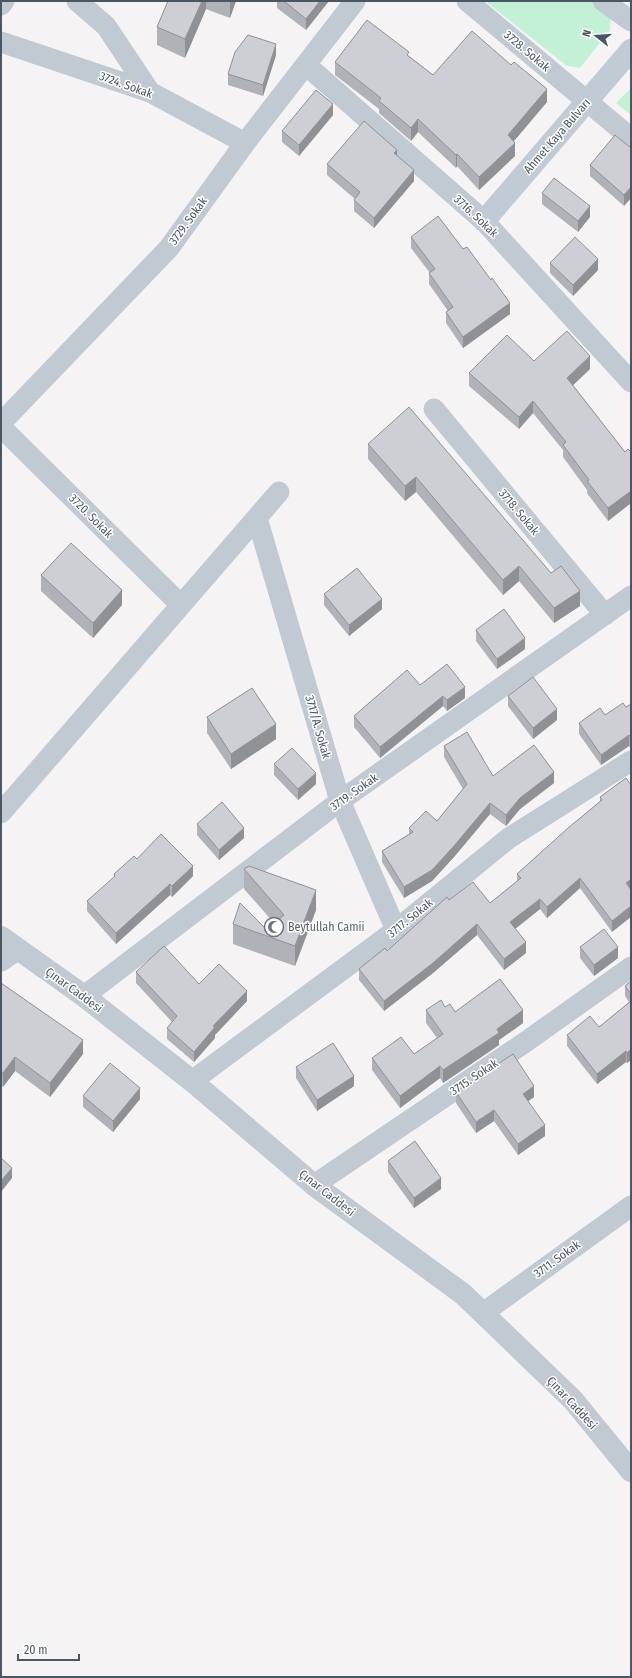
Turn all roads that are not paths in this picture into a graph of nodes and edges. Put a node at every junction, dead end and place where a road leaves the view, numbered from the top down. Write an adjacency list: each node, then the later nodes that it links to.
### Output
1 (4, 1): 6 (street)
2 (77, 1): 11 (street)
3 (355, 1): 10 (street, 3729. Sokak)
4 (467, 1): 12 (street, 3728. Sokak)
5 (603, 1): 7 (street)
6 (1, 5)
7 (631, 21)
8 (1, 42): 11 (street, 3724. Sokak)
9 (631, 50): 12 (main road, Ahmet Kaya Bulvarı)
10 (306, 65): 14 (street, 3729. Sokak); 15 (street, 3716. Sokak)
11 (150, 92): 14 (street, 3724. Sokak)
12 (587, 101): 13 (street, 3728. Sokak); 15 (main road, Ahmet Kaya Bulvarı)
13 (631, 138)
14 (245, 143): 18 (street, 3729. Sokak)
15 (484, 221): 16 (street, 3716. Sokak)
16 (628, 373)
17 (434, 409): 24 (street, 3718. Sokak)
18 (1, 423)
19 (1, 427): 23 (street, 3720. Sokak)
20 (279, 492): 21 (street)
21 (257, 518): 23 (street); 26 (street, 3717/A. Sokak)
22 (631, 596): 24 (street, 3719. Sokak)
23 (181, 605): 27 (street)
24 (605, 615): 26 (street, 3719. Sokak)
25 (631, 761): 28 (street, 3717. Sokak)
26 (340, 801): 28 (street, 3717/A. Sokak); 31 (street, 3719. Sokak)
27 (1, 813)
28 (396, 930): 32 (street, 3717. Sokak)
29 (6, 949): 31 (street, Çınar Caddesi)
30 (631, 967): 33 (street, 3715. Sokak)
31 (84, 996): 32 (street, Çınar Caddesi)
32 (192, 1081): 33 (street, Çınar Caddesi)
33 (314, 1185): 35 (street, Çınar Caddesi)
34 (631, 1206): 35 (street, 3711. Sokak)
35 (483, 1313): 36 (street, Çınar Caddesi)
36 (631, 1471)

